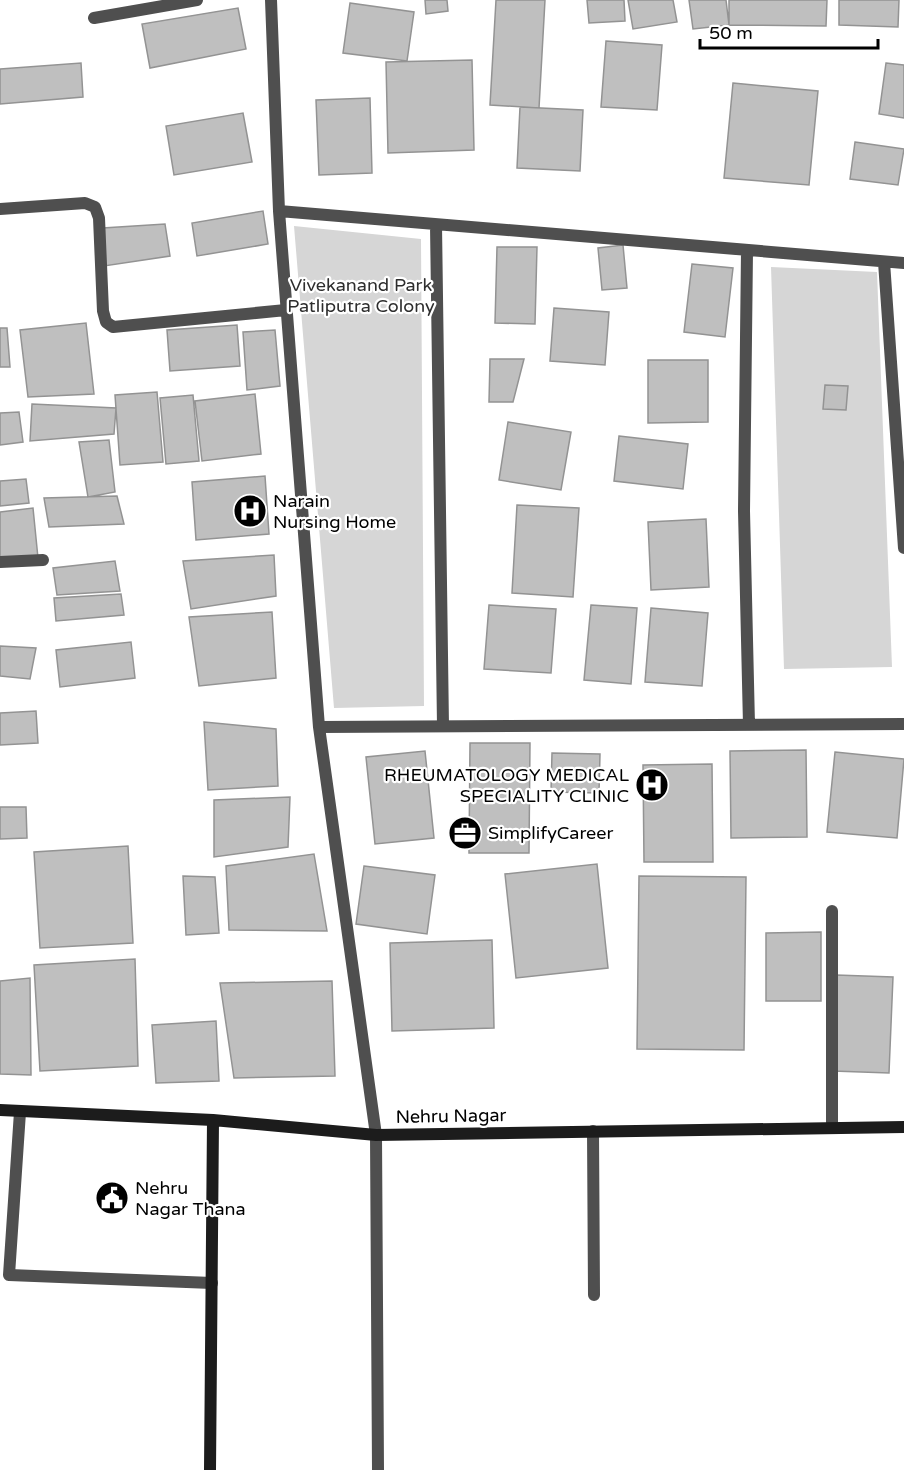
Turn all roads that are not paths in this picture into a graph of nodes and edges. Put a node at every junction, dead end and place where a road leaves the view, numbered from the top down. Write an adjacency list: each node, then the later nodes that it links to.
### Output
1 (197, 0): 3 (street)
2 (271, 0): 5 (street)
3 (94, 18)
4 (0, 209): 10 (street)
5 (279, 211): 6 (street); 10 (street)
6 (436, 225): 7 (street); 16 (street)
7 (747, 251): 8 (street); 15 (street)
8 (884, 262): 9 (street); 11 (street)
9 (904, 263)
10 (286, 310): 17 (street)
11 (904, 548)
12 (43, 561): 13 (street)
13 (0, 562)
14 (904, 724): 15 (street)
15 (749, 725): 16 (street)
16 (442, 726): 17 (street)
17 (319, 727): 25 (street)
18 (832, 911): 23 (street)
19 (0, 1110): 20 (street, Nehru Nagar)
20 (20, 1112): 21 (street, Nehru Nagar); 26 (street)
21 (213, 1120): 25 (street, Nehru Nagar); 27 (street)
22 (904, 1127): 23 (street, Nehru Nagar)
23 (832, 1128): 24 (street, Nehru Nagar)
24 (593, 1131): 25 (street, Nehru Nagar); 28 (street)
25 (376, 1135): 30 (street)
26 (5, 1275): 27 (street)
27 (212, 1283): 29 (street)
28 (594, 1295)
29 (210, 1470)
30 (378, 1470)

